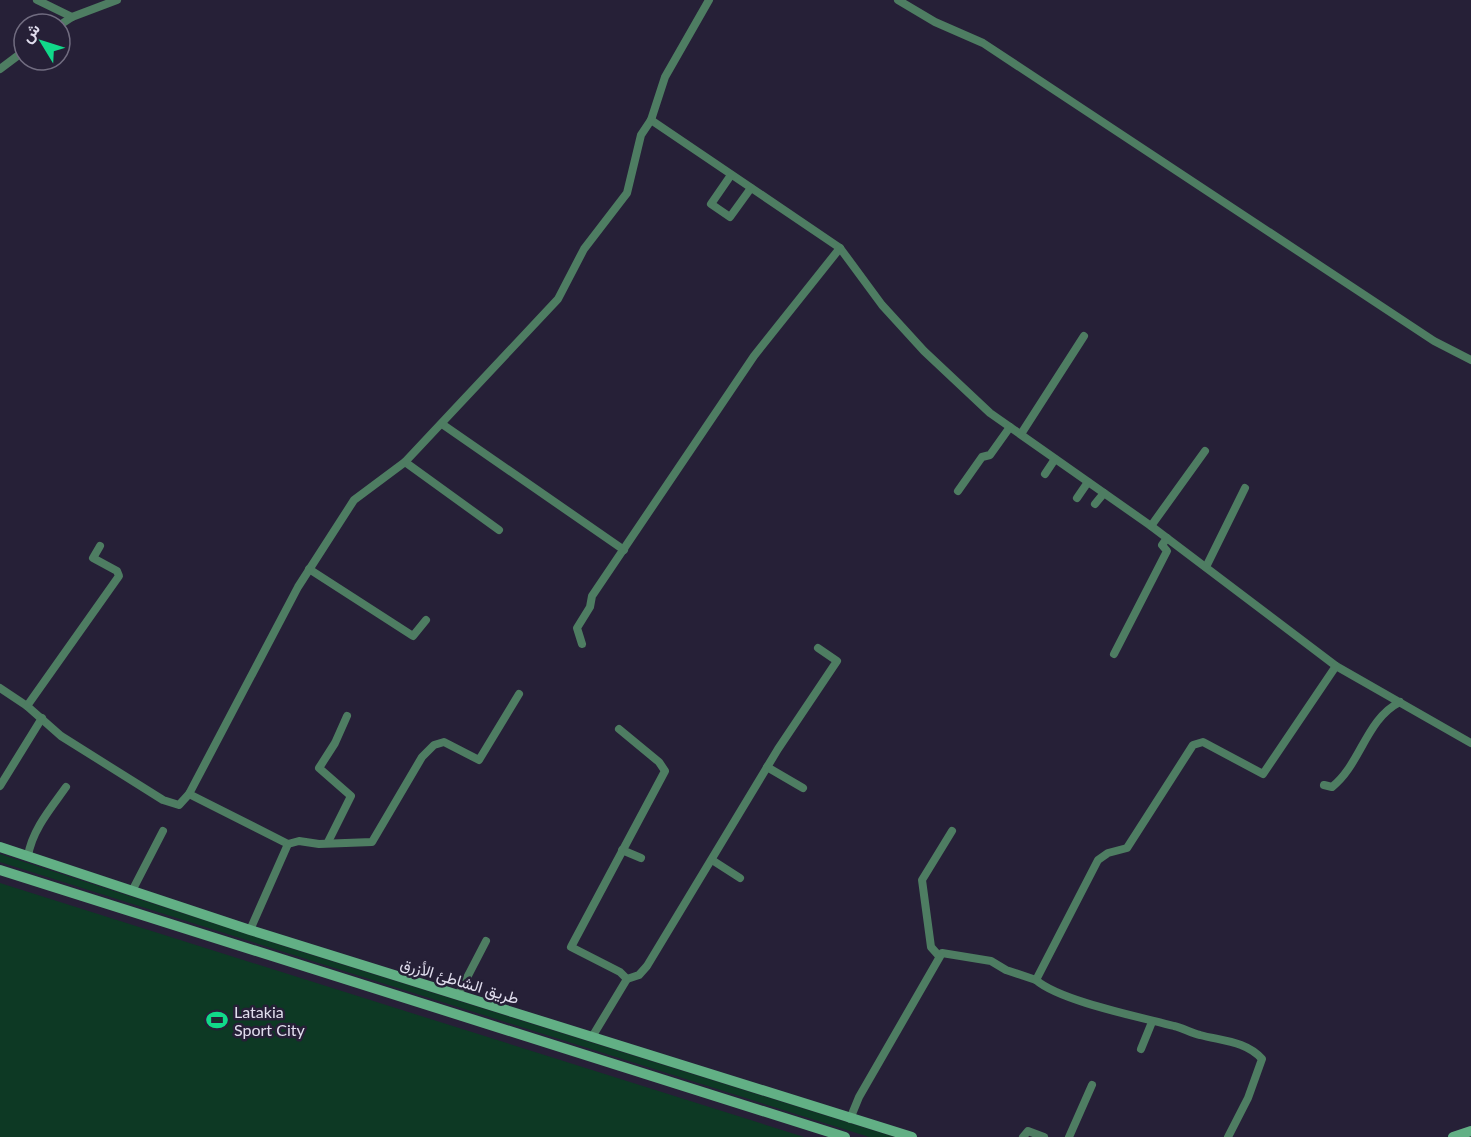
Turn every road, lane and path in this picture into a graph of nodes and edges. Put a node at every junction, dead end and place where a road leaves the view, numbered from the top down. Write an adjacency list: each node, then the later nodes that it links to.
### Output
1 (37, 0): 5 (street)
2 (117, 0): 6 (street)
3 (709, 0): 7 (street)
4 (898, 0): 12 (street)
5 (62, 12)
6 (72, 17)
7 (651, 120): 8 (street); 13 (street)
8 (732, 175): 9 (street); 9 (street)
9 (751, 188): 10 (street)
10 (840, 248): 14 (street); 30 (street)
11 (1084, 336): 15 (street)
12 (1471, 360)
13 (442, 424): 18 (street); 30 (street)
14 (1010, 427): 15 (street); 22 (street)
15 (1021, 434): 17 (street)
16 (1205, 451): 26 (street)
17 (1055, 459): 19 (street); 20 (street)
18 (405, 462): 27 (street); 32 (street)
19 (1046, 474)
20 (1088, 482): 23 (street); 24 (street)
21 (1245, 488): 31 (street)
22 (958, 491)
23 (1104, 493): 25 (street); 26 (street)
24 (1077, 498)
25 (1095, 504)
26 (1151, 526): 28 (street)
27 (499, 530)
28 (1167, 538): 31 (street); 36 (street)
29 (100, 546): 41 (street)
30 (624, 550): 34 (street)
31 (1206, 567): 37 (street)
32 (309, 569): 33 (street); 51 (street)
33 (426, 620)
34 (582, 644)
35 (818, 648): 46 (street)
36 (1114, 654)
37 (1336, 666): 40 (street); 68 (street)
38 (0, 687): 41 (street)
39 (519, 694): 54 (street)
40 (1400, 702): 45 (street); 47 (street)
41 (27, 706): 43 (street)
42 (347, 716): 54 (street)
43 (42, 718): 48 (street); 51 (street)
44 (619, 729): 57 (street)
45 (1471, 743)
46 (767, 767): 50 (street); 60 (street)
47 (1324, 785)
48 (0, 786)
49 (66, 787): 58 (street)
50 (802, 788)
51 (189, 794): 55 (street)
52 (163, 831): 63 (street)
53 (952, 831): 66 (street)
54 (328, 842): 55 (street)
55 (288, 844): 64 (street)
56 (0, 847): 58 (main road, طريق الشاطئ الأزرق)
57 (622, 850): 59 (street); 67 (street)
58 (28, 856): 63 (main road, طريق الشاطئ الأزرق)
59 (640, 858)
60 (712, 860): 62 (street); 67 (street)
61 (0, 870): 76 (main road, طريق الشاطئ الأزرق)
62 (740, 878)
63 (132, 891): 64 (main road, طريق الشاطئ الأزرق)
64 (250, 930): 69 (main road, طريق الشاطئ الأزرق)
65 (486, 941): 69 (street)
66 (939, 956): 68 (street); 74 (street)
67 (627, 979): 71 (street)
68 (1036, 980): 70 (street)
69 (458, 995): 71 (main road, طريق الشاطئ الأزرق)
70 (1152, 1022): 72 (street); 81 (street)
71 (592, 1037): 74 (main road, طريق الشاطئ الأزرق)
72 (1141, 1049)
73 (1092, 1085): 80 (street)
74 (850, 1119): 77 (main road, طريق الشاطئ الأزرق)
75 (1471, 1131): 82 (main road)
76 (845, 1137)
77 (912, 1137)
78 (1023, 1137): 79 (street)
79 (1044, 1137)
80 (1068, 1137)
81 (1228, 1137)
82 (1453, 1137)

